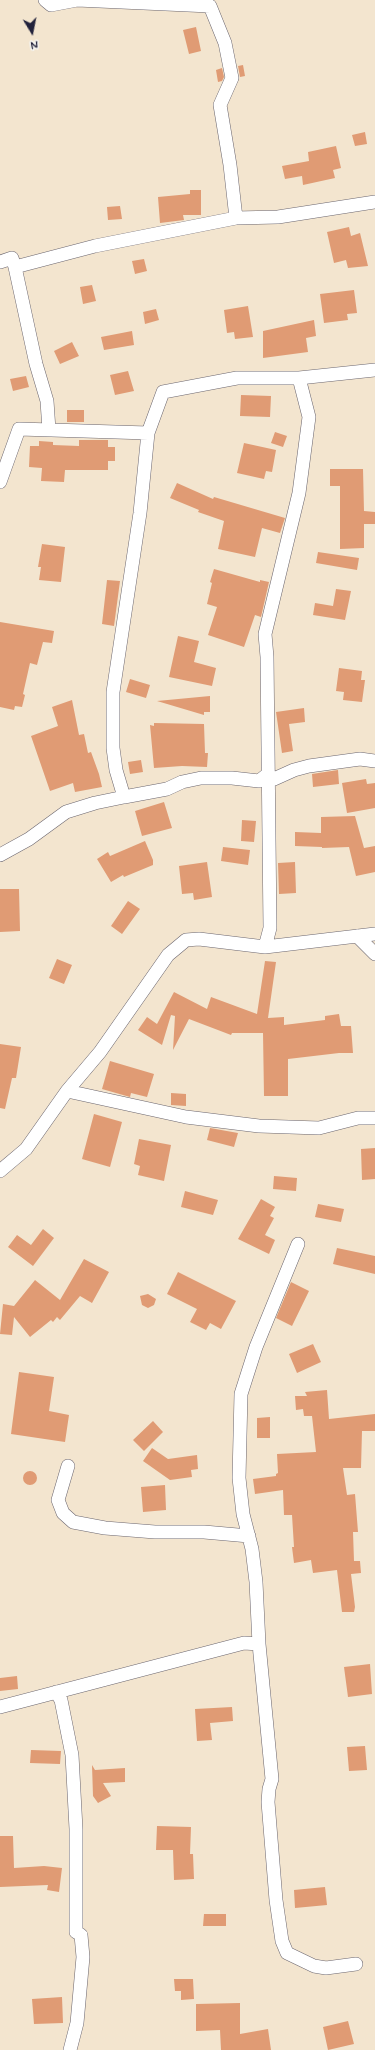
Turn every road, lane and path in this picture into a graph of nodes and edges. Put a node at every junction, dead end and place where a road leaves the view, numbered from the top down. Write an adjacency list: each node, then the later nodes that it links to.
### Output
1 (45, 0): 3 (street)
2 (375, 202): 3 (street)
3 (236, 218): 5 (street)
4 (0, 262): 5 (street)
5 (15, 267): 8 (street)
6 (375, 370): 7 (street)
7 (299, 378): 9 (street); 12 (street)
8 (49, 430): 9 (street); 10 (street)
9 (148, 433): 13 (street)
10 (0, 482)
11 (375, 761): 12 (street)
12 (268, 774): 13 (street); 17 (street)
13 (124, 797): 14 (street)
14 (0, 855)
15 (375, 934): 16 (street)
16 (357, 936): 17 (street); 18 (street)
17 (265, 948): 19 (street)
18 (375, 954)
19 (67, 1091): 20 (street); 21 (street)
20 (375, 1118)
21 (0, 1171)
22 (298, 1244): 24 (street)
23 (68, 1466): 24 (street)
24 (249, 1536): 25 (street)
25 (259, 1644): 26 (street); 28 (street)
26 (56, 1692): 27 (street); 29 (street)
27 (0, 1707)
28 (356, 1964)
29 (70, 2050)

